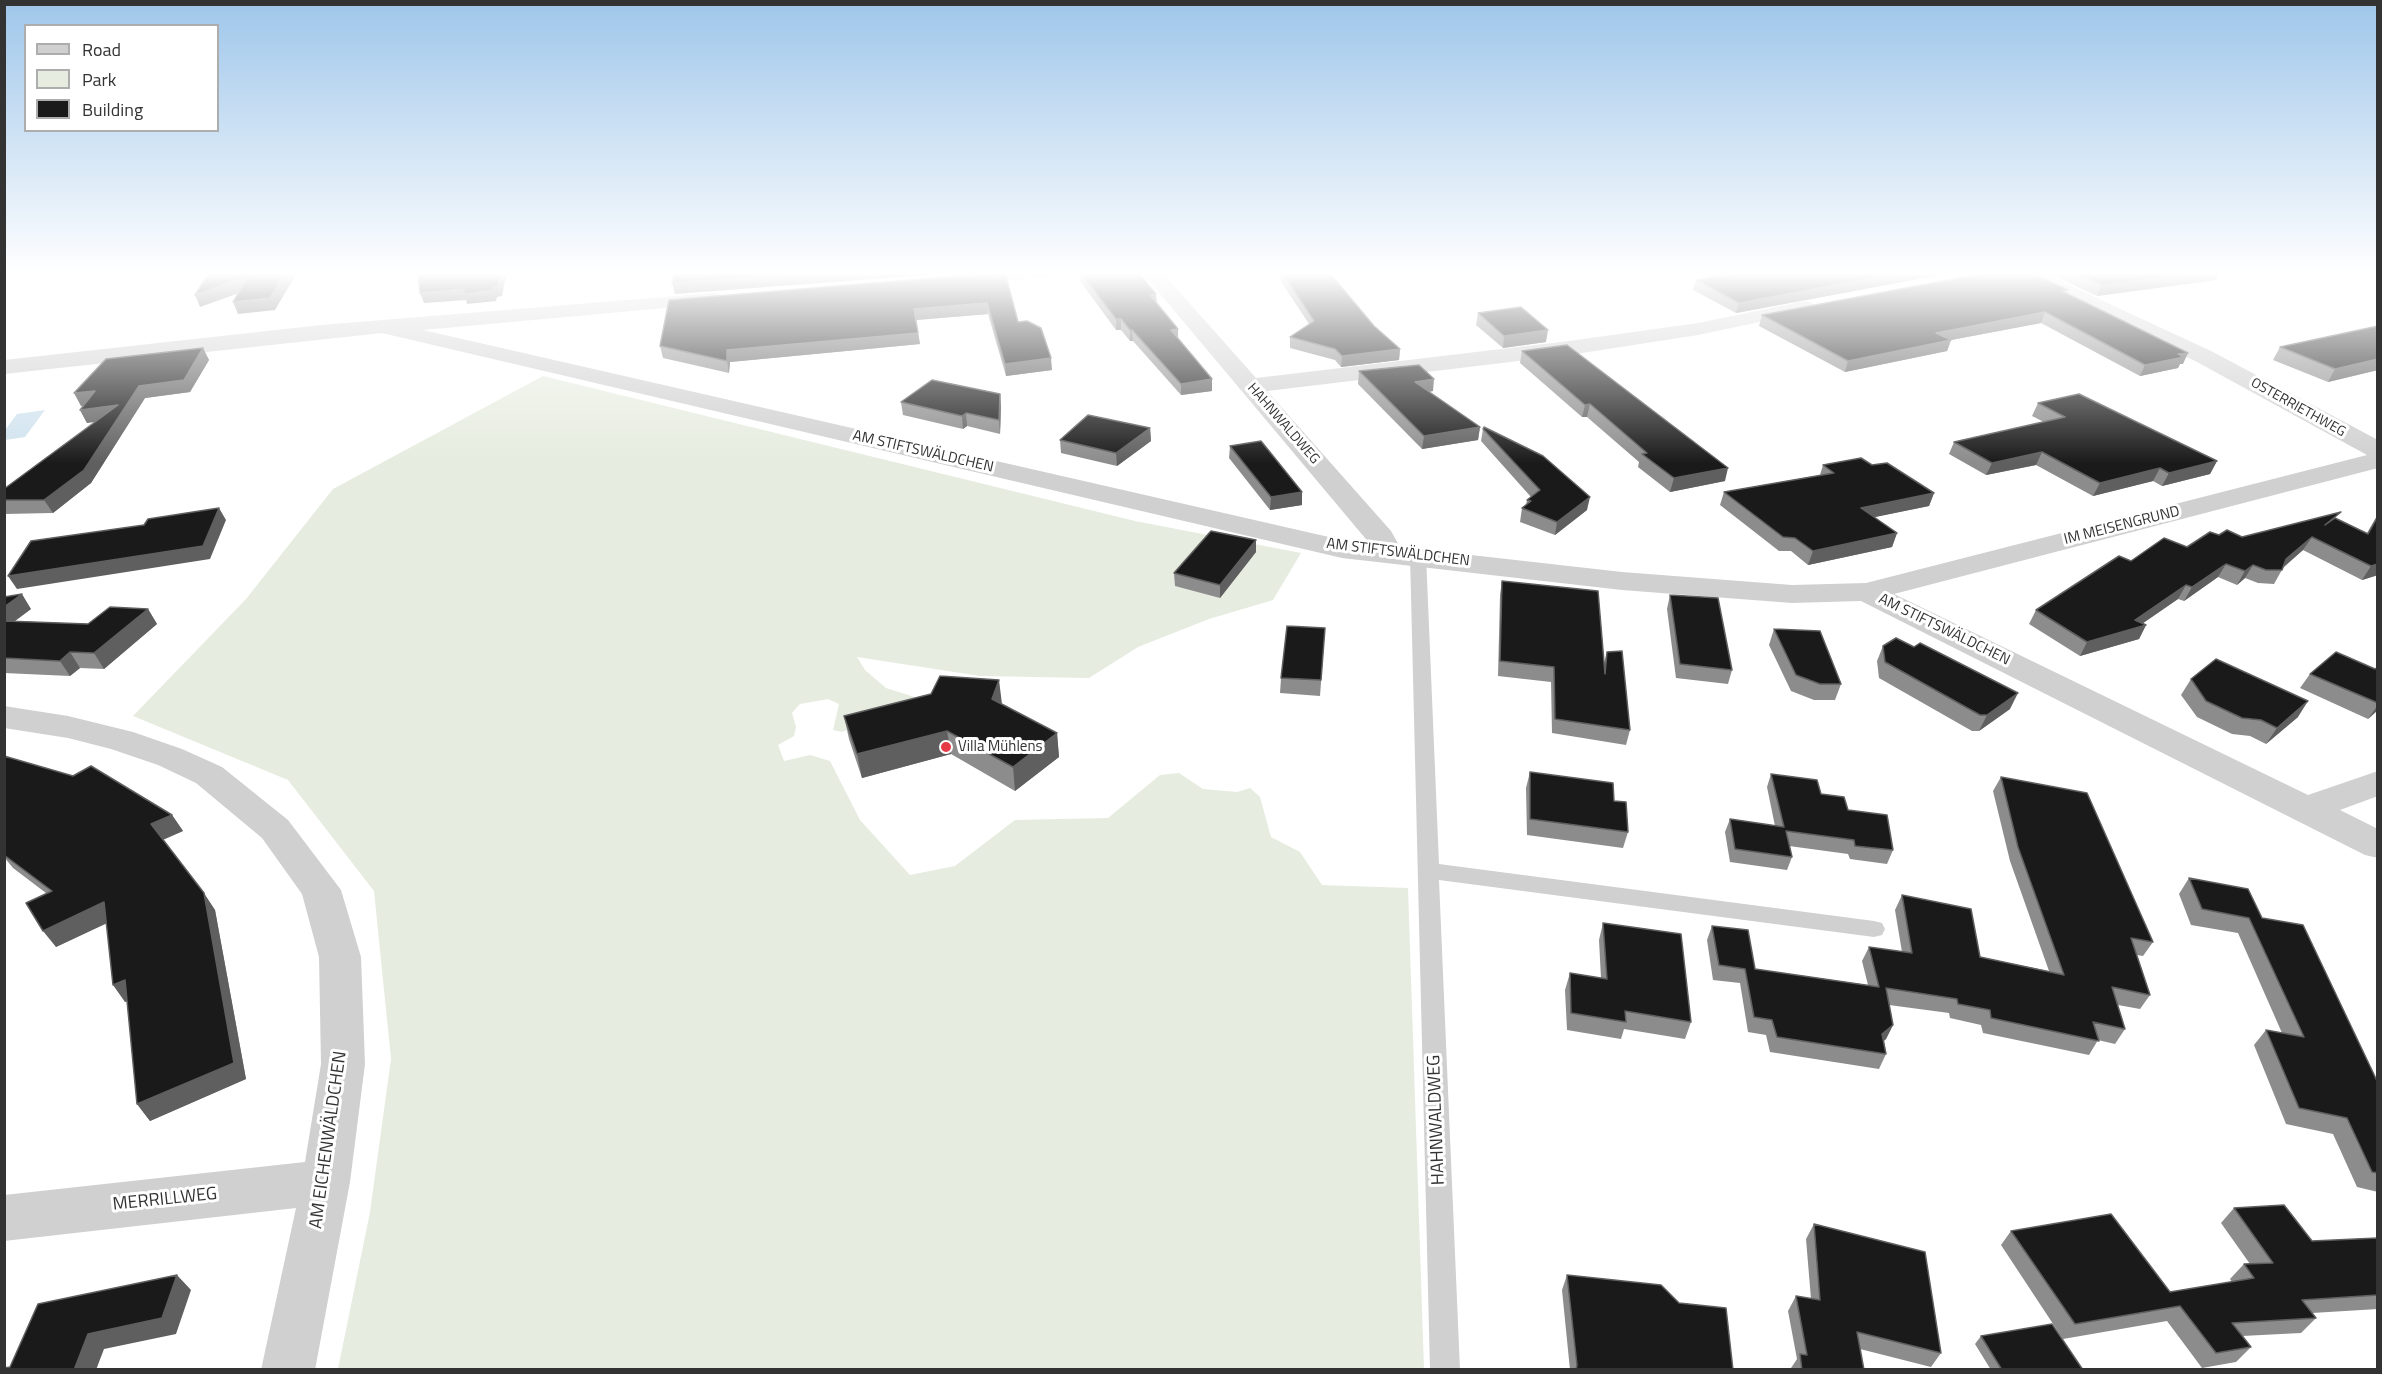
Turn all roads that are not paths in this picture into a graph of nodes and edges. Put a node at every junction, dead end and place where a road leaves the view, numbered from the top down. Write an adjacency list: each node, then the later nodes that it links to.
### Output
1 (305, 335): 6 (street)
2 (417, 335): 10 (street, AM STIFTSWÄLDCHEN)
3 (1206, 335): 7 (street, HAHNWALDWEG)
4 (1652, 335): 7 (street)
5 (2161, 335): 8 (street, OSTERRIETHWEG)
6 (4, 367)
7 (1250, 386): 10 (street, HAHNWALDWEG)
8 (2378, 451)
9 (2378, 460): 12 (street, IM MEISENGRUND)
10 (1389, 553): 11 (street, AM STIFTSWÄLDCHEN)
11 (1418, 555): 12 (street, AM STIFTSWÄLDCHEN); 17 (lane, HAHNWALDWEG)
12 (1866, 592): 15 (street, AM STIFTSWÄLDCHEN)
13 (4, 717): 19 (street, AM EICHENWÄLDCHEN)
14 (2378, 783): 15 (street)
15 (2306, 809): 16 (street, AM STIFTSWÄLDCHEN)
16 (2378, 845)
17 (1430, 871): 18 (lane); 22 (lane, HAHNWALDWEG)
18 (1874, 929)
19 (326, 1182): 20 (street, MERRILLWEG); 21 (street, AM EICHENWÄLDCHEN)
20 (4, 1218)
21 (288, 1370)
22 (1444, 1370)

